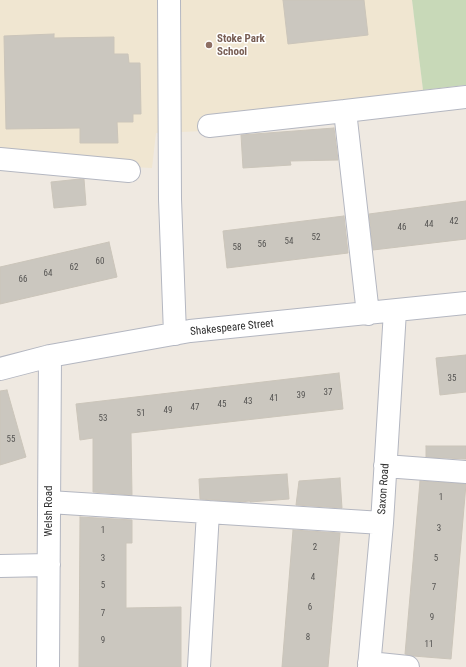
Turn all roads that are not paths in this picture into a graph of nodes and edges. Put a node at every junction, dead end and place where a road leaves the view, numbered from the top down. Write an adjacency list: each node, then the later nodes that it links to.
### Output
1 (169, 0): 10 (street)
2 (466, 97): 3 (street)
3 (345, 111): 4 (street); 9 (street)
4 (209, 126)
5 (0, 159): 6 (street)
6 (129, 171)
7 (466, 303): 8 (street, Shakespeare Street)
8 (395, 311): 9 (street, Shakespeare Street); 13 (street, Saxon Road)
9 (368, 314): 10 (street, Shakespeare Street)
10 (175, 334): 11 (street, Shakespeare Street)
11 (50, 356): 12 (street, Shakespeare Street); 15 (street, Welsh Road)
12 (0, 369)
13 (385, 466): 14 (street); 17 (street, Saxon Road)
14 (466, 472)
15 (49, 502): 16 (street); 18 (street, Welsh Road)
16 (208, 512): 17 (street); 22 (street)
17 (382, 523): 20 (street, Saxon Road)
18 (49, 565): 19 (street); 21 (street, Welsh Road)
19 (0, 566)
20 (369, 665): 23 (street)
21 (48, 667)
22 (199, 667)
23 (408, 667)

